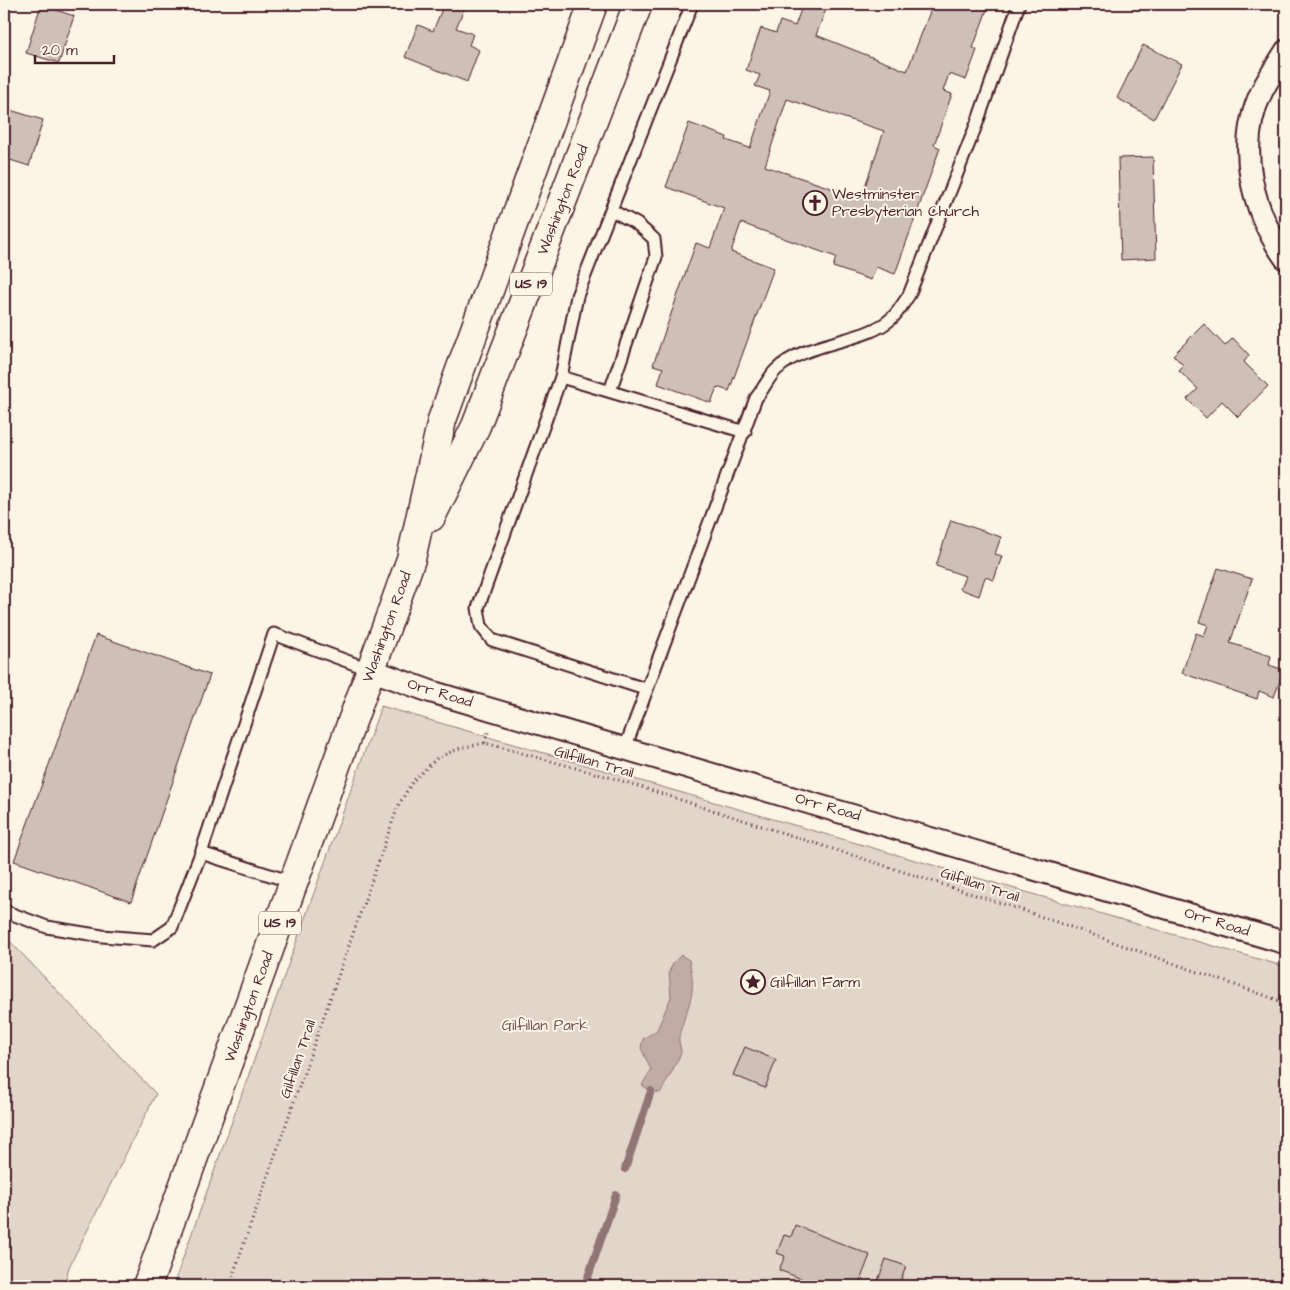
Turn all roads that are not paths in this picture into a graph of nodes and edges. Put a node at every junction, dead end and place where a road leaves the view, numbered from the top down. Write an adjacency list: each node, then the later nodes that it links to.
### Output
1 (593, 4): 11 (main road, Washington Road / US 19)
2 (638, 4): 11 (main road, Washington Road / US 19)
3 (692, 4): 6 (lane)
4 (1019, 4): 10 (lane)
5 (1286, 51): 7 (street)
6 (611, 210): 8 (lane); 9 (lane)
7 (1286, 259)
8 (561, 377): 9 (lane); 13 (lane)
9 (610, 391): 10 (lane)
10 (745, 432): 13 (lane)
11 (411, 559): 12 (main road, Washington Road / US 19)
12 (371, 670): 14 (street, Orr Road); 15 (lane); 16 (main road, Washington Road / US 19)
13 (646, 689): 14 (lane)
14 (625, 748): 18 (street, Orr Road)
15 (201, 853): 16 (lane); 17 (lane)
16 (294, 883): 19 (main road, Washington Road / US 19)
17 (4, 911)
18 (1286, 943)
19 (147, 1286)

